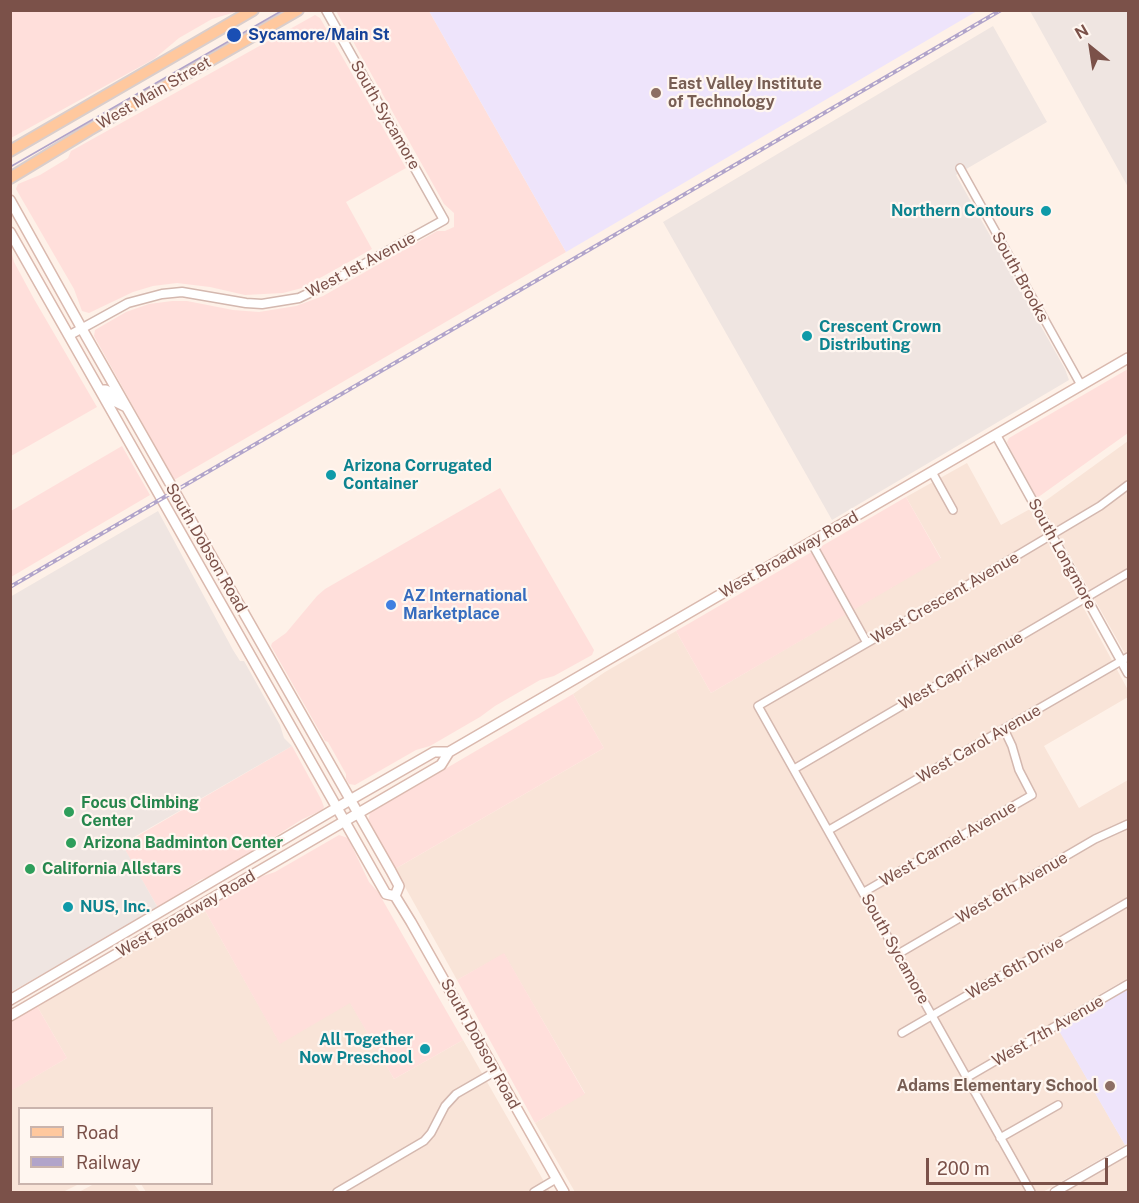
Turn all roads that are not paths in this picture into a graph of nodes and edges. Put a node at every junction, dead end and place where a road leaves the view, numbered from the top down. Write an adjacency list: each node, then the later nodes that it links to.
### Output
1 (253, 10): 4 (main road, West Main Street)
2 (298, 10): 6 (main road, West Main Street)
3 (326, 10): 8 (street, South Sycamore)
4 (10, 150)
5 (960, 168): 13 (street, South Brooks)
6 (10, 178)
7 (10, 200): 10 (main road, South Dobson Road)
8 (444, 219): 10 (street, West 1st Avenue)
9 (10, 232): 11 (main road, South Dobson Road)
10 (82, 329): 11 (street, West 1st Avenue); 15 (main road, South Dobson Road)
11 (70, 335): 14 (main road, South Dobson Road)
12 (1128, 358): 13 (main road, West Broadway Road)
13 (1081, 385): 16 (main road, West Broadway Road)
14 (102, 390): 15 (main road); 32 (main road, South Dobson Road)
15 (126, 407): 31 (main road, South Dobson Road)
16 (996, 435): 17 (main road, West Broadway Road); 20 (street, South Longmore)
17 (932, 472): 19 (street); 21 (main road, West Broadway Road)
18 (1128, 485): 20 (street, West Crescent Avenue)
19 (953, 510)
20 (1052, 535): 23 (street, South Longmore); 24 (street, West Crescent Avenue)
21 (811, 542): 24 (street); 29 (main road, West Broadway Road)
22 (1128, 573): 23 (street, West Capri Avenue)
23 (1087, 598): 25 (street, South Longmore); 30 (street, West Capri Avenue)
24 (867, 643): 27 (street, West Crescent Avenue)
25 (1125, 659): 26 (street, South Longmore); 28 (street, West Carol Avenue)
26 (1128, 673)
27 (758, 706): 30 (street, South Sycamore)
28 (1004, 729): 36 (street, West Carol Avenue); 37 (street, West Carmel Avenue)
29 (449, 752): 31 (main road, West Broadway Road); 33 (main road, West Broadway Road)
30 (794, 769): 36 (street, South Sycamore)
31 (350, 800): 32 (main road, West Broadway Road); 33 (main road, South Dobson Road)
32 (337, 808): 34 (main road, South Dobson Road); 42 (main road, West Broadway Road)
33 (358, 814): 34 (main road, West Broadway Road); 38 (main road, South Dobson Road)
34 (345, 822): 38 (main road, South Dobson Road); 43 (main road, West Broadway Road)
35 (1128, 824): 40 (street, West 6th Avenue)
36 (829, 830): 37 (street, South Sycamore)
37 (864, 892): 40 (street, South Sycamore)
38 (395, 896): 46 (main road, South Dobson Road)
39 (1128, 902): 44 (street, West 6th Drive)
40 (898, 954): 44 (street, South Sycamore)
41 (1128, 984): 47 (street, West 7th Avenue)
42 (10, 1000)
43 (10, 1016)
44 (932, 1017): 45 (street, West 6th Drive); 47 (street, South Sycamore)
45 (902, 1033)
46 (496, 1071): 51 (main road, South Dobson Road); 52 (street)
47 (966, 1078): 49 (street, South Sycamore)
48 (1058, 1105): 49 (street)
49 (1000, 1138): 55 (street, South Sycamore)
50 (1128, 1150): 56 (street)
51 (556, 1179): 53 (street); 54 (main road, South Dobson Road)
52 (337, 1192)
53 (534, 1192)
54 (564, 1192)
55 (1031, 1192)
56 (1055, 1192)

